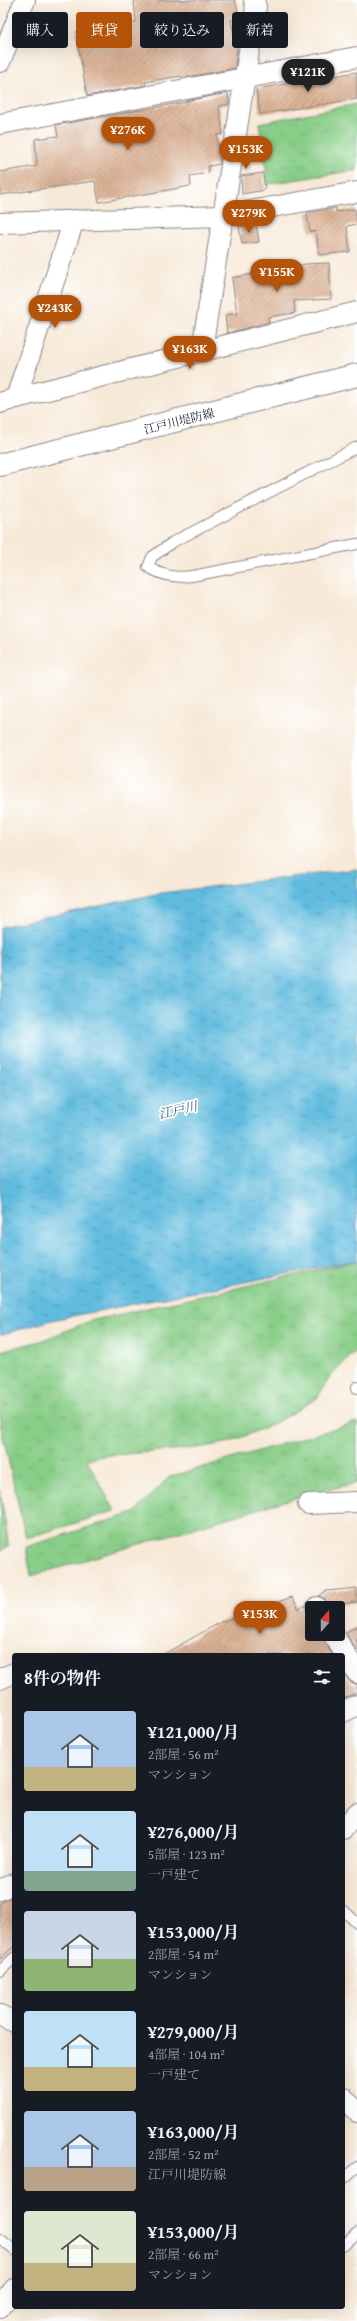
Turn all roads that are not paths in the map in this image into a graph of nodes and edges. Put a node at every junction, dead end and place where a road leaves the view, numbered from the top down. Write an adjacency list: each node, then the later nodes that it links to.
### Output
1 (25, 0): 4 (street)
2 (254, 0): 5 (street)
3 (357, 58): 5 (street)
4 (0, 62)
5 (245, 79): 6 (street); 8 (street)
6 (0, 124)
7 (357, 192): 8 (street)
8 (222, 216): 9 (street); 12 (street)
9 (74, 220): 10 (street); 14 (street)
10 (0, 223)
11 (357, 312): 12 (street)
12 (205, 350): 14 (street)
13 (357, 375): 16 (main road, 江戸川堤防線)
14 (8, 396)
15 (357, 447): 17 (lane)
16 (0, 466)
17 (357, 544)
18 (357, 1502): 19 (street)
19 (308, 1504)
20 (338, 1641): 21 (street)
21 (357, 1673)
22 (12, 1674): 23 (street)
23 (0, 1679)
24 (357, 1705): 25 (street)
25 (345, 1711)
26 (357, 1813): 27 (street)
27 (345, 1827)
28 (12, 1884): 29 (street)
29 (0, 1890)
30 (345, 1912): 31 (lane)
31 (357, 1923)
32 (12, 1960): 33 (lane)
33 (0, 1971)
34 (0, 2015): 35 (street)
35 (12, 2021)
36 (345, 2099): 37 (street)
37 (357, 2112)
38 (357, 2167): 39 (lane)
39 (345, 2177)
40 (357, 2233): 42 (lane)
41 (0, 2239): 43 (lane)
42 (345, 2244)
43 (12, 2248)
44 (12, 2292): 45 (street)
45 (0, 2308)

